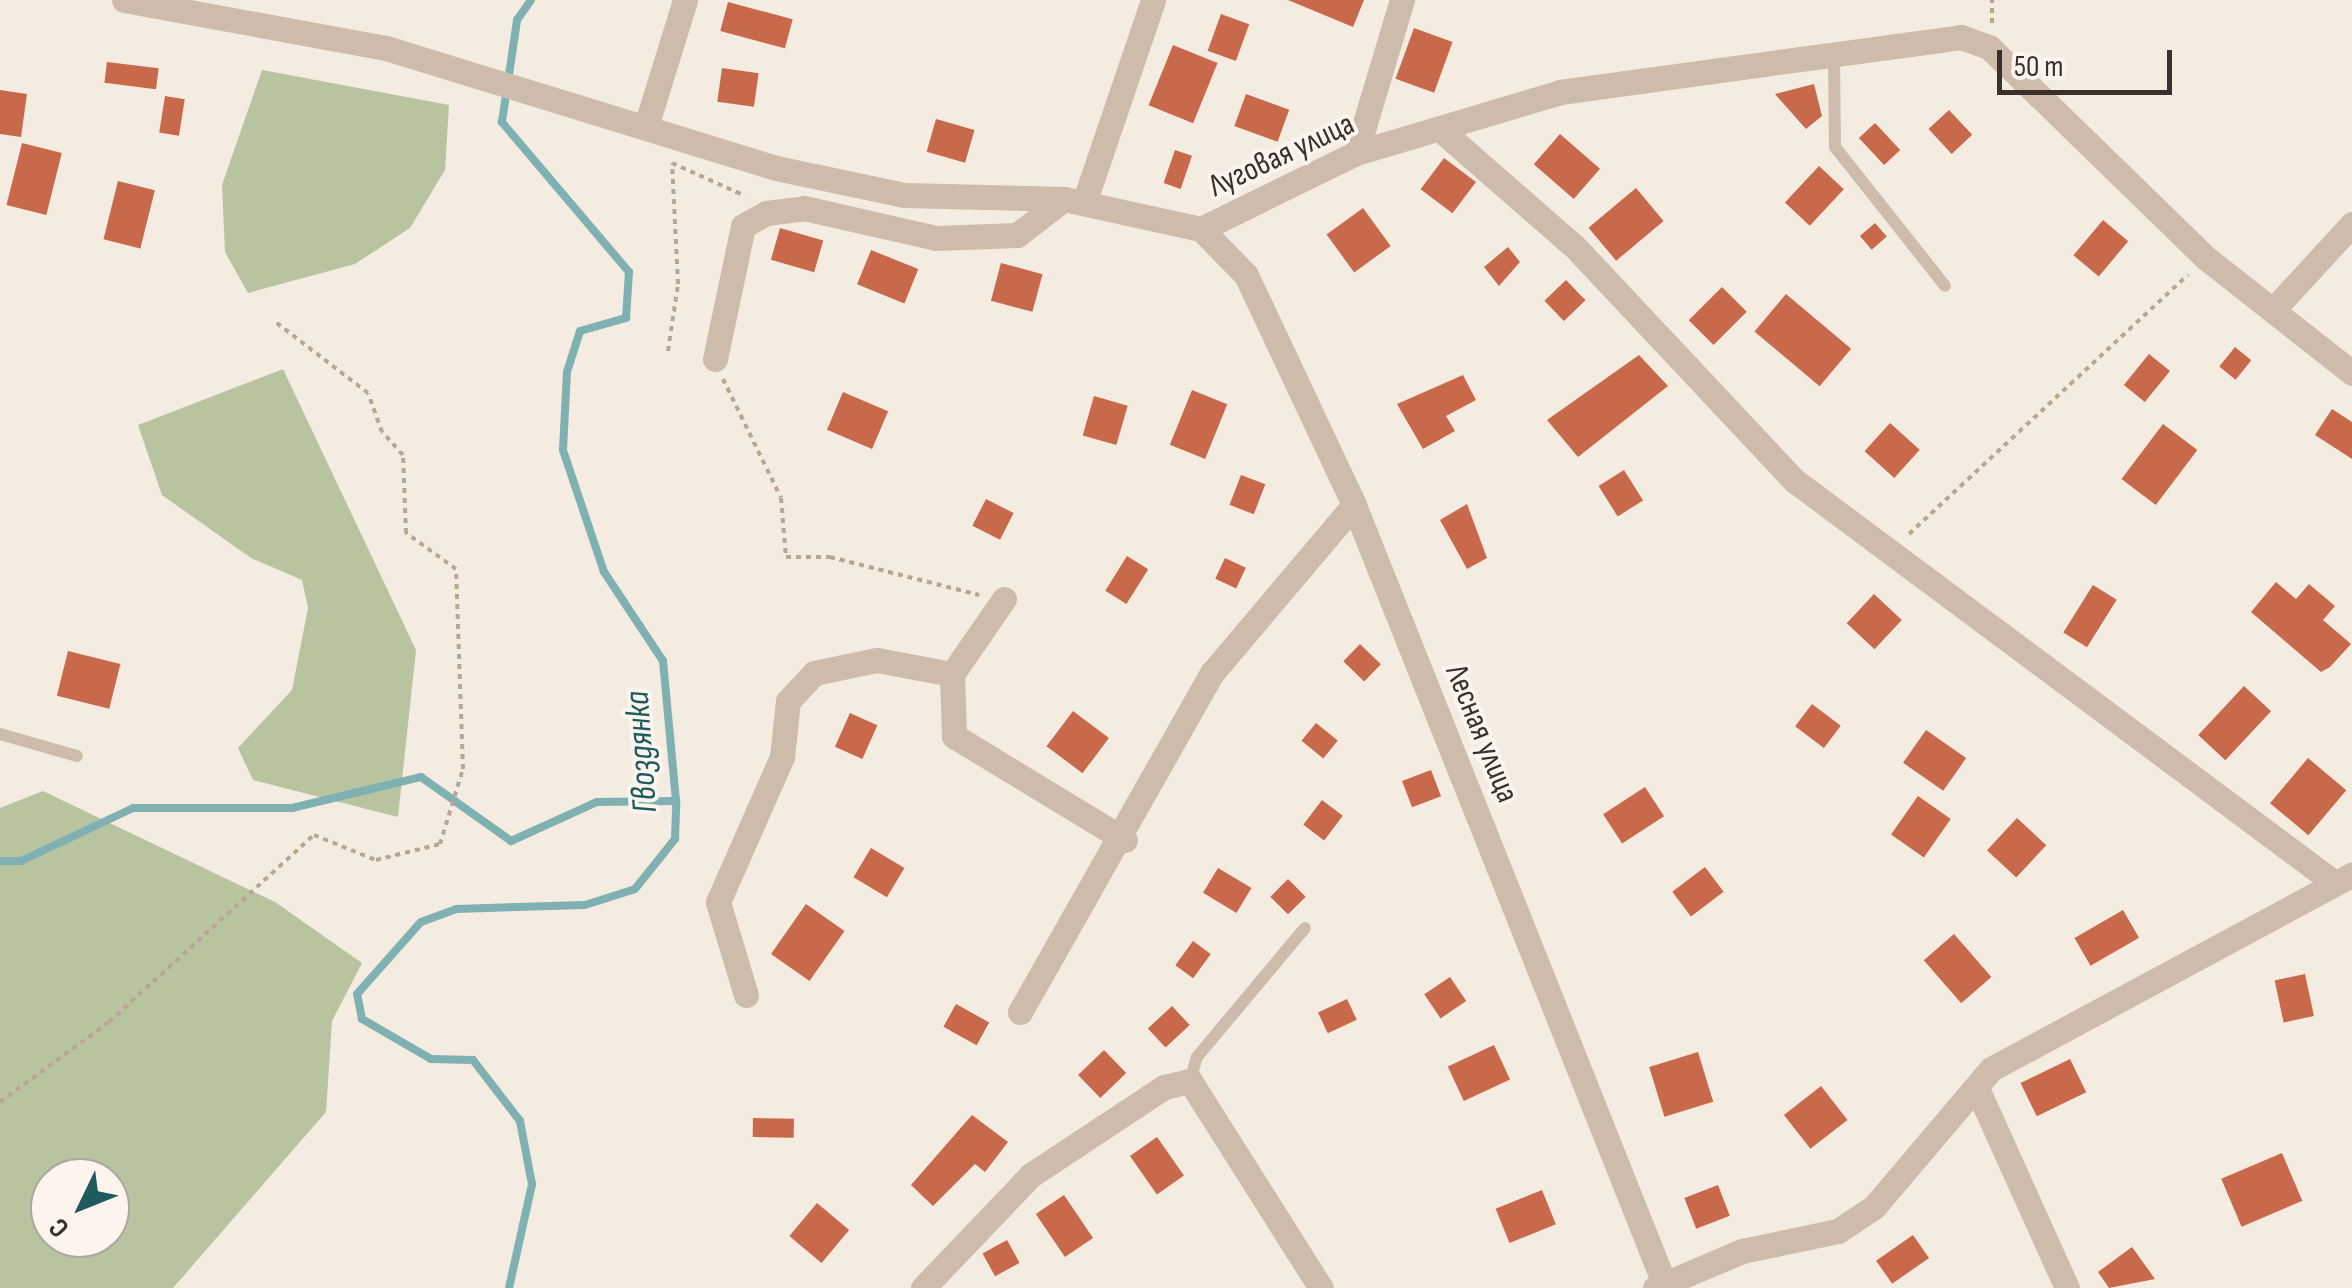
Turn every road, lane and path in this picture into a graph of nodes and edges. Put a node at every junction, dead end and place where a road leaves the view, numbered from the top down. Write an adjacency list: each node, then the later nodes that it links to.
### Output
1 (124, 0): 6 (street, Луговая улица)
2 (685, 0): 6 (street)
3 (1153, 0): 10 (street)
4 (1402, 0): 8 (street)
5 (1823, 56): 7 (street, Луговая улица); 14 (street, Луговая улица); 15 (lane)
6 (658, 126): 9 (path); 10 (street, Луговая улица)
7 (1442, 130): 8 (street, Луговая улица); 22 (street)
8 (1356, 153): 13 (street, Луговая улица)
9 (672, 163): 11 (path); 18 (path)
10 (1074, 201): 11 (street); 13 (street, Луговая улица)
11 (766, 213): 19 (street)
12 (2352, 224): 16 (street)
13 (1201, 230): 21 (street, Лесная улица)
14 (2206, 258): 16 (street, Луговая улица); 22 (path)
15 (1945, 286)
16 (2273, 310): 20 (street, Луговая улица)
17 (274, 321): 34 (path)
18 (668, 351)
19 (715, 359): 23 (path)
20 (2352, 374)
21 (1354, 505): 27 (street); 35 (street, Лесная улица)
22 (1891, 550): 28 (street)
23 (1004, 600): 24 (street)
24 (952, 674): 27 (street); 30 (street)
25 (0, 734): 26 (lane)
26 (77, 756)
27 (1125, 840): 31 (street)
28 (2342, 878): 33 (street)
29 (1305, 928): 32 (lane)
30 (746, 995)
31 (1020, 1012)
32 (1190, 1081): 36 (street); 37 (street)
33 (1979, 1093): 35 (street); 38 (street)
34 (0, 1102)
35 (1662, 1286)
36 (922, 1288)
37 (1321, 1288)
38 (2067, 1288)

